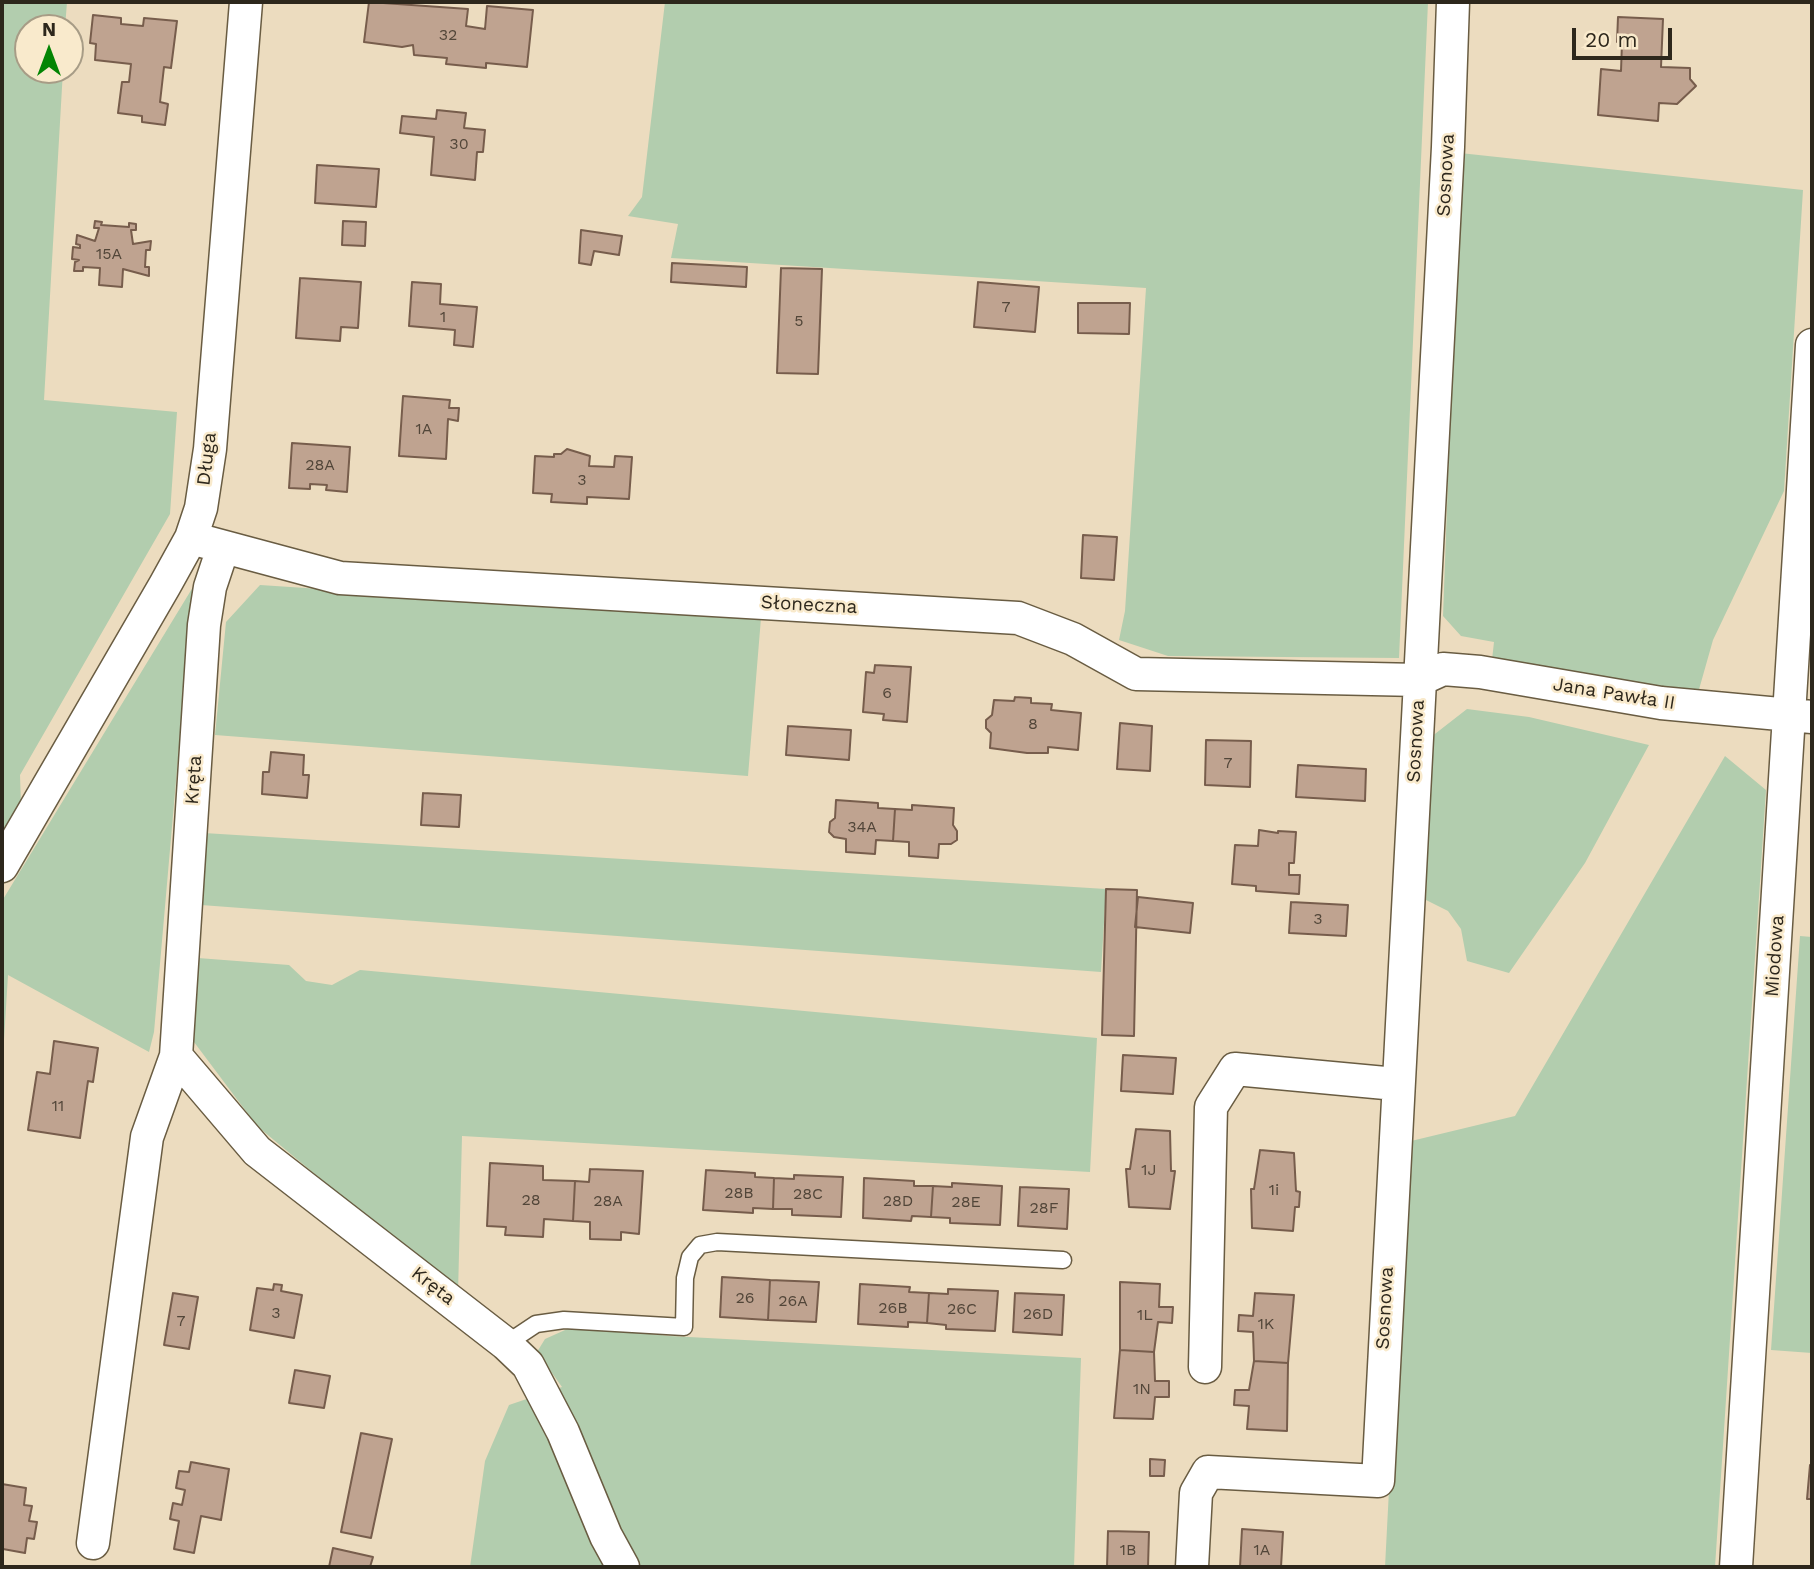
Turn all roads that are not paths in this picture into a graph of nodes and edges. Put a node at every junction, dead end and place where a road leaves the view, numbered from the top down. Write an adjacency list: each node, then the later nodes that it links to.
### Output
1 (246, 2): 4 (street, Długa)
2 (1453, 2): 6 (street, Sosnowa)
3 (1812, 345): 7 (street, Miodowa)
4 (191, 538): 5 (street, Słoneczna); 8 (street, Długa)
5 (223, 548): 6 (street, Słoneczna); 9 (street, Kręta)
6 (1419, 680): 7 (street, Jana Pawła II); 10 (street, Sosnowa)
7 (1801, 716): 17 (street, Miodowa)
8 (2, 866)
9 (176, 1056): 12 (street, Kręta); 14 (street, Kręta)
10 (1396, 1084): 13 (street); 16 (street, Sosnowa)
11 (1063, 1260): 12 (lane)
12 (506, 1344): 15 (street, Kręta)
13 (1205, 1367)
14 (93, 1543)
15 (623, 1567)
16 (1192, 1567)
17 (1735, 1567)

